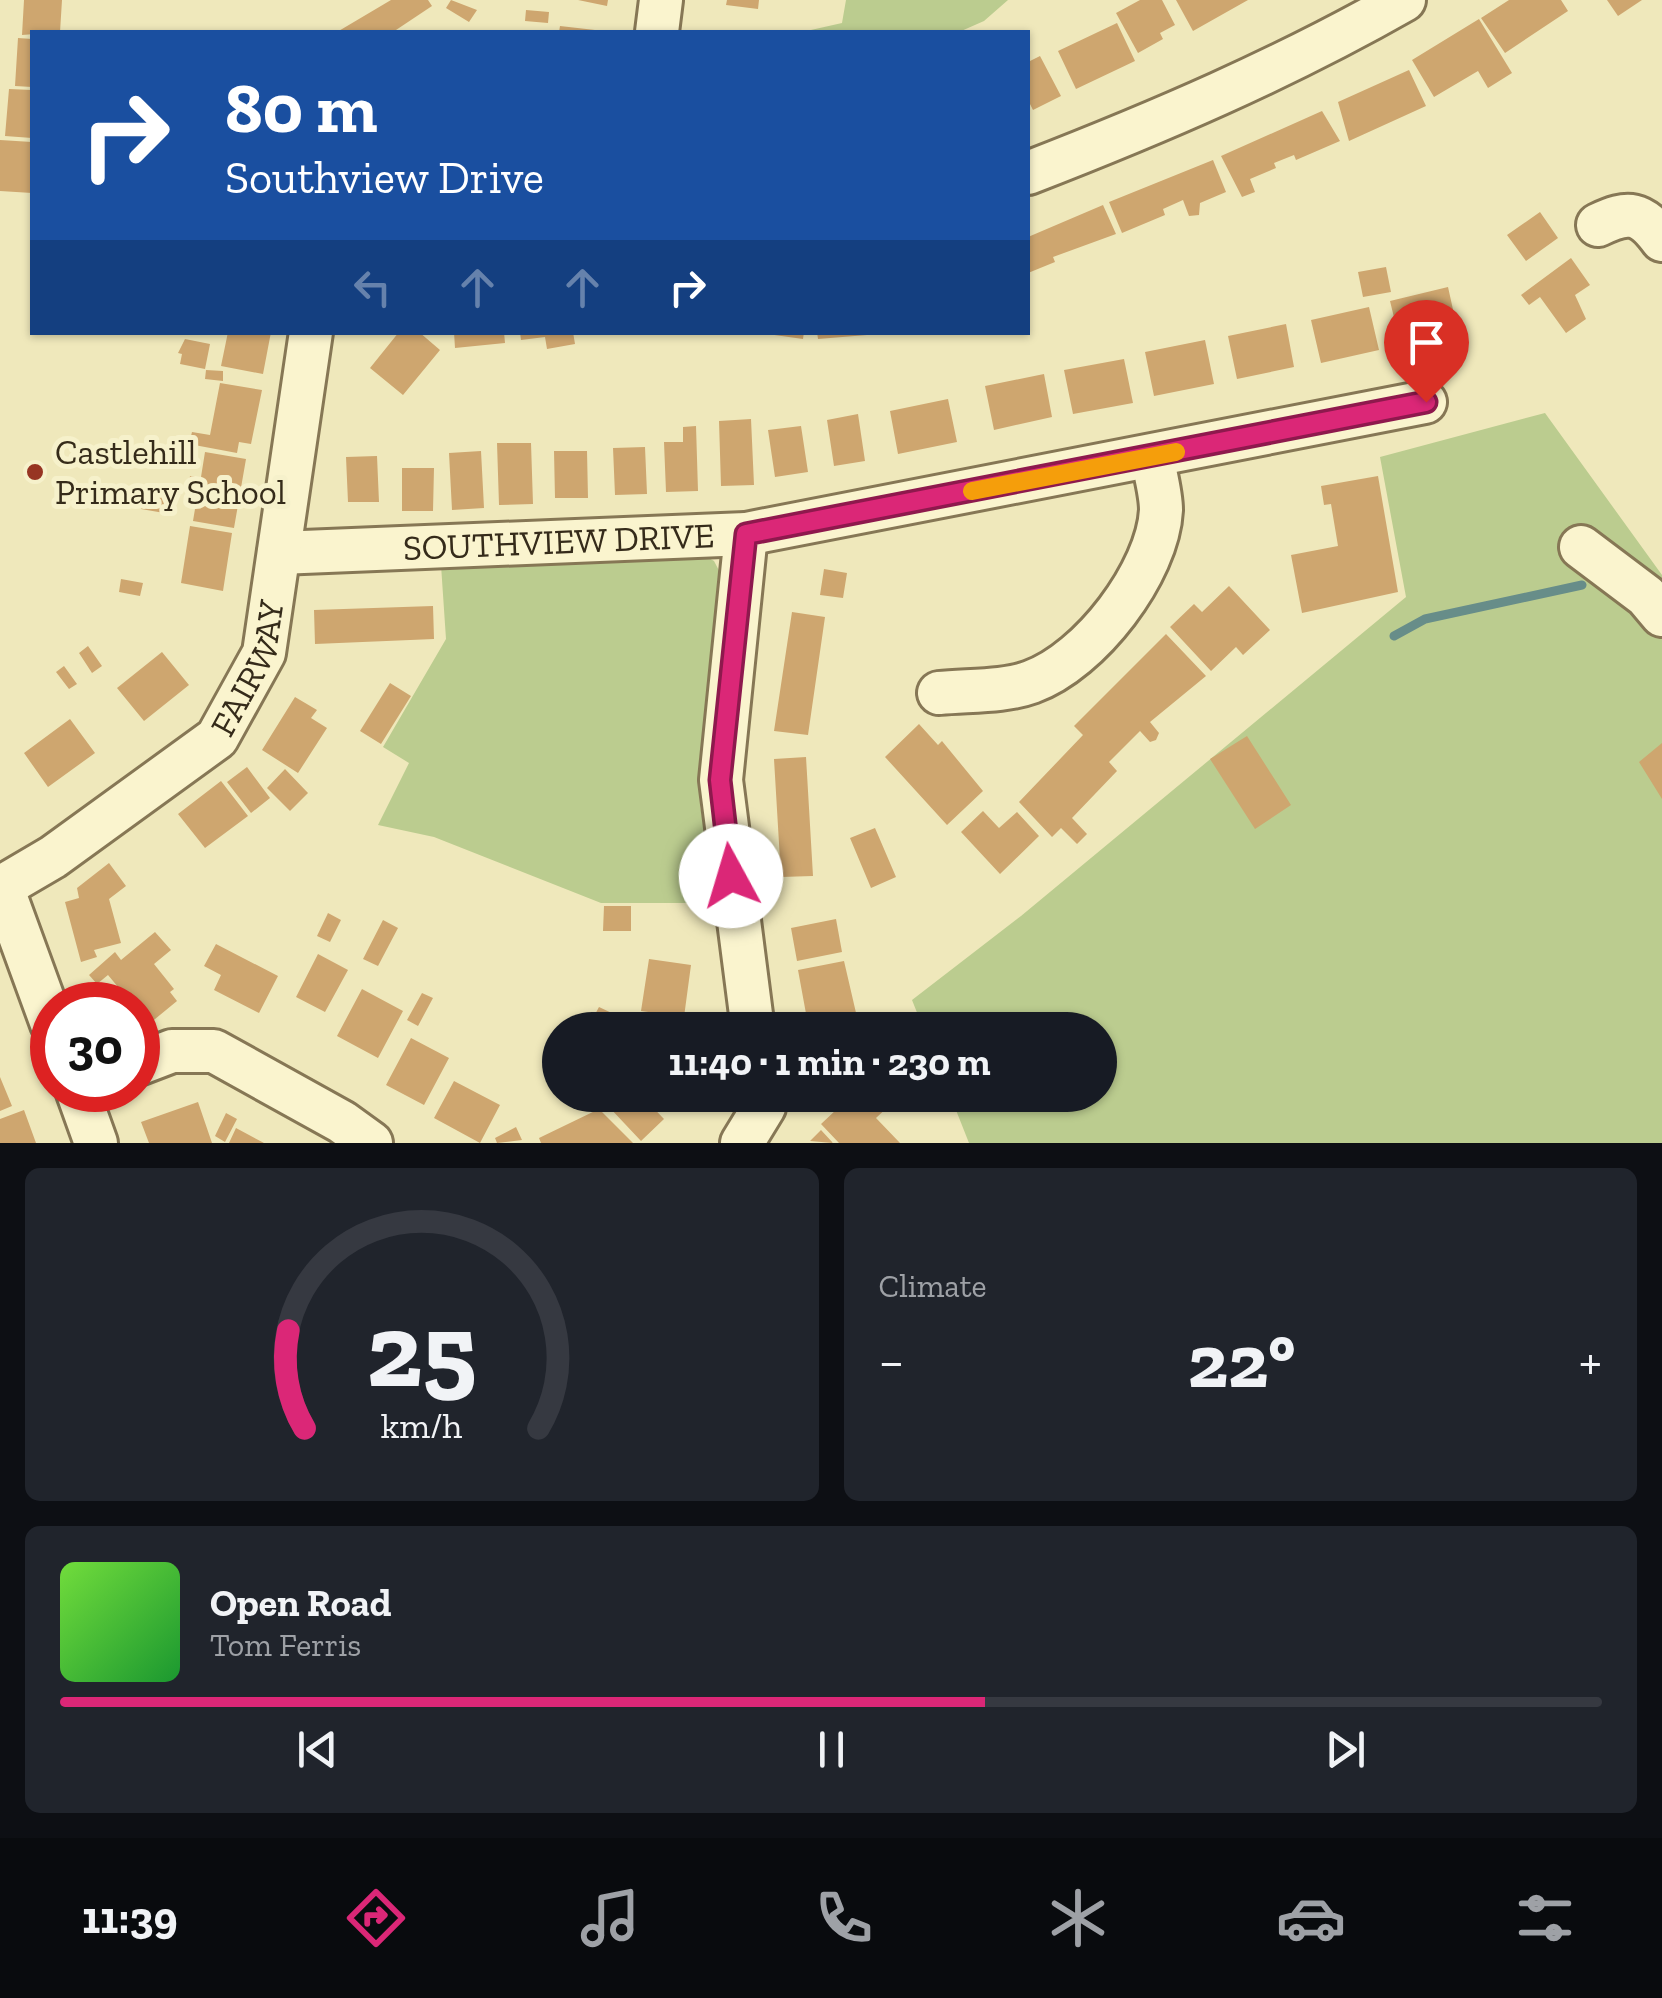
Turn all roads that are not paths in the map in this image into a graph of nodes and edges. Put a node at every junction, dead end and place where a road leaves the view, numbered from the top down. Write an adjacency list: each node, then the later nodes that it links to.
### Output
1 (661, 0): 3 (street)
2 (1404, 0): 4 (street)
3 (657, 30)
4 (1030, 172)
5 (1598, 225): 6 (street)
6 (1662, 240)
7 (311, 335): 12 (street, FAIRWAY)
8 (1426, 402): 9 (street, SOUTHVIEW DRIVE)
9 (1152, 456): 10 (street, SOUTHVIEW DRIVE); 14 (street)
10 (746, 534): 12 (street, SOUTHVIEW DRIVE); 17 (street)
11 (1580, 547): 13 (street)
12 (279, 553): 15 (street, FAIRWAY)
13 (1662, 615)
14 (938, 693)
15 (1, 888): 16 (street)
16 (36, 982)
17 (751, 1012)
18 (160, 1055): 22 (street)
19 (85, 1112): 21 (street)
20 (760, 1112): 23 (street)
21 (96, 1143)
22 (371, 1143)
23 (742, 1143)

